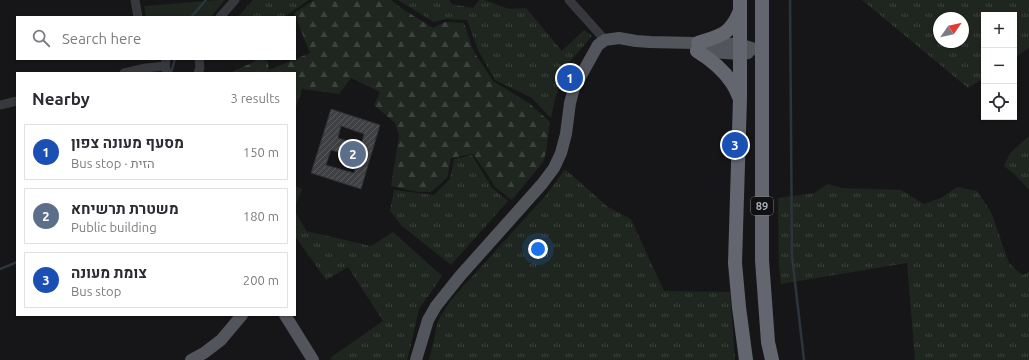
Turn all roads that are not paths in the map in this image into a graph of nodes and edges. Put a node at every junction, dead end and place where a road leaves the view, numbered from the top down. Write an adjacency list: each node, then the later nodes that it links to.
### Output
1 (135, 0): 6 (street)
2 (235, 0): 7 (street)
3 (569, 0): 8 (street)
4 (762, 0): 11 (highway, 89)
5 (740, 4): 9 (highway); 10 (highway, 89)
6 (138, 16)
7 (221, 16)
8 (605, 40): 9 (main road); 24 (main road)
9 (697, 47): 10 (main road); 17 (highway)
10 (740, 49): 11 (main road); 17 (highway, 89)
11 (762, 51): 26 (highway, 89)
12 (199, 60): 16 (street)
13 (145, 63): 14 (street); 15 (street)
14 (166, 66)
15 (126, 72)
16 (198, 72)
17 (740, 98): 25 (highway, 89)
18 (16, 101): 19 (street)
19 (0, 105)
20 (241, 316): 22 (main road)
21 (286, 316): 23 (main road)
22 (191, 360)
23 (313, 360)
24 (416, 360)
25 (746, 360)
26 (772, 360)

